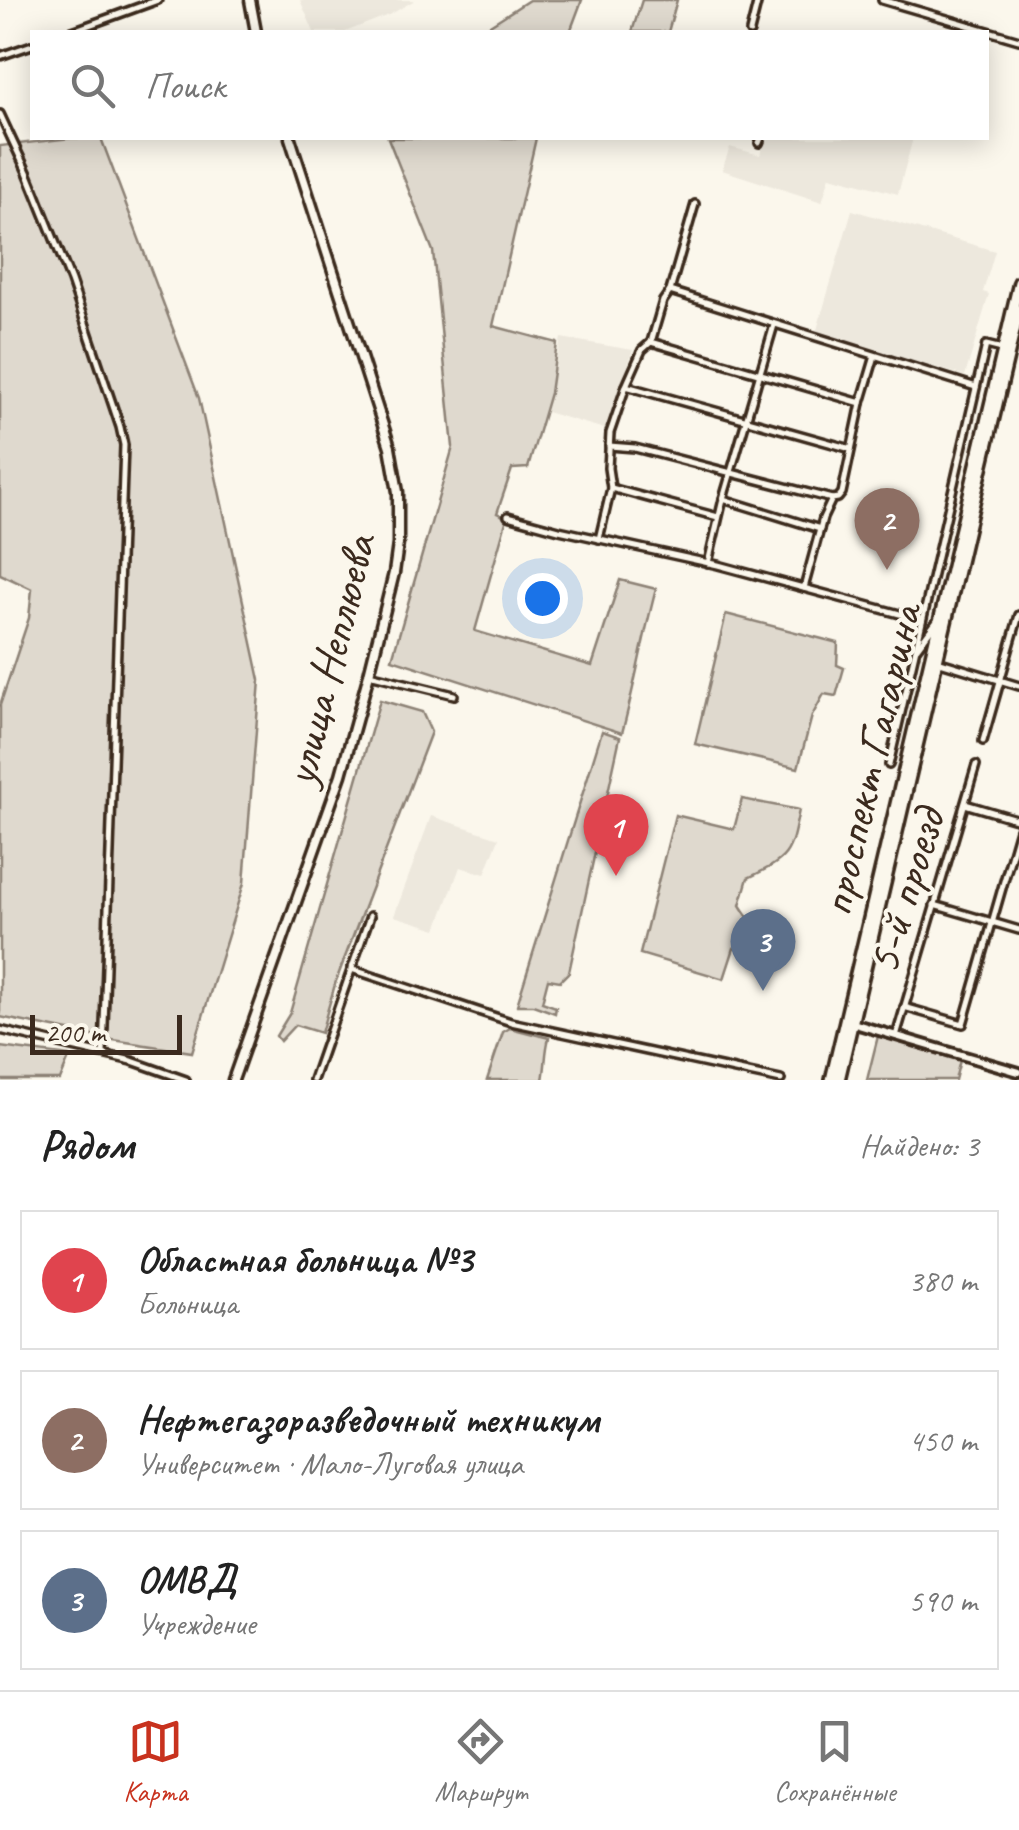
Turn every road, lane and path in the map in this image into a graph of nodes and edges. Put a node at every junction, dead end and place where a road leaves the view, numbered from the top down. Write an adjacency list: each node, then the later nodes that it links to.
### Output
1 (158, 0): 5 (street)
2 (250, 0): 6 (main road)
3 (758, 0): 7 (street)
4 (882, 0): 8 (street)
5 (76, 30)
6 (256, 30)
7 (750, 30)
8 (985, 30)
9 (989, 31): 10 (street)
10 (1019, 40)
11 (30, 46): 12 (street)
12 (0, 56)
13 (0, 114): 66 (street)
14 (291, 140): 47 (main road, улица Неплюева)
15 (695, 204): 17 (street)
16 (1019, 282): 21 (main road, проспект Гагарина)
17 (670, 291): 19 (street); 20 (street)
18 (1019, 310): 21 (main road, проспект Гагарина)
19 (774, 324): 22 (street); 23 (street)
20 (651, 342): 23 (street); 24 (street)
21 (1010, 351): 25 (street); 36 (main road, проспект Гагарина); 46 (main road, проспект Гагарина)
22 (875, 356): 25 (street); 26 (street)
23 (760, 373): 26 (street); 27 (street)
24 (626, 386): 27 (street); 28 (street)
25 (976, 387): 37 (street)
26 (861, 403): 29 (street)
27 (746, 421): 29 (street); 30 (street)
28 (608, 446): 30 (street); 31 (street)
29 (851, 448): 32 (street)
30 (730, 474): 32 (street); 33 (street)
31 (611, 488): 35 (street); 39 (street)
32 (832, 499): 38 (street)
33 (723, 500): 35 (street); 38 (street)
34 (508, 516): 39 (street)
35 (718, 517): 40 (street)
36 (962, 522): 37 (street); 43 (main road, проспект Гагарина)
37 (943, 527): 44 (street)
38 (820, 529): 41 (street)
39 (600, 540): 40 (street)
40 (708, 562): 41 (street)
41 (804, 588): 44 (street)
42 (1019, 615): 48 (street)
43 (939, 619): 45 (street); 52 (main road, проспект Гагарина)
44 (922, 620): 45 (street)
45 (914, 650): 52 (street)
46 (937, 661): 48 (street); 63 (main road, проспект Гагарина)
47 (369, 674): 50 (street); 69 (main road, улица Неплюева)
48 (1001, 680): 49 (street); 51 (street)
49 (1019, 686)
50 (454, 694)
51 (983, 741)
52 (906, 758): 63 (main road, проспект Гагарина)
53 (976, 765): 54 (street, 5-й проезд)
54 (965, 804): 55 (street); 57 (street, 5-й проезд)
55 (1019, 820)
56 (1019, 829): 59 (street)
57 (934, 906): 59 (street); 62 (street, 5-й проезд)
58 (370, 916): 61 (street)
59 (991, 922): 60 (street); 62 (street)
60 (1019, 930)
61 (352, 970): 70 (street); 71 (street)
62 (904, 1008): 65 (street, 5-й проезд)
63 (848, 1023): 65 (street); 72 (main road, проспект Гагарина); 73 (main road, проспект Гагарина)
64 (0, 1030): 66 (street)
65 (896, 1036): 67 (street)
66 (103, 1054): 68 (street)
67 (1019, 1072)
68 (186, 1080)
69 (234, 1080)
70 (313, 1080)
71 (780, 1080)
72 (831, 1080)
73 (839, 1080)

